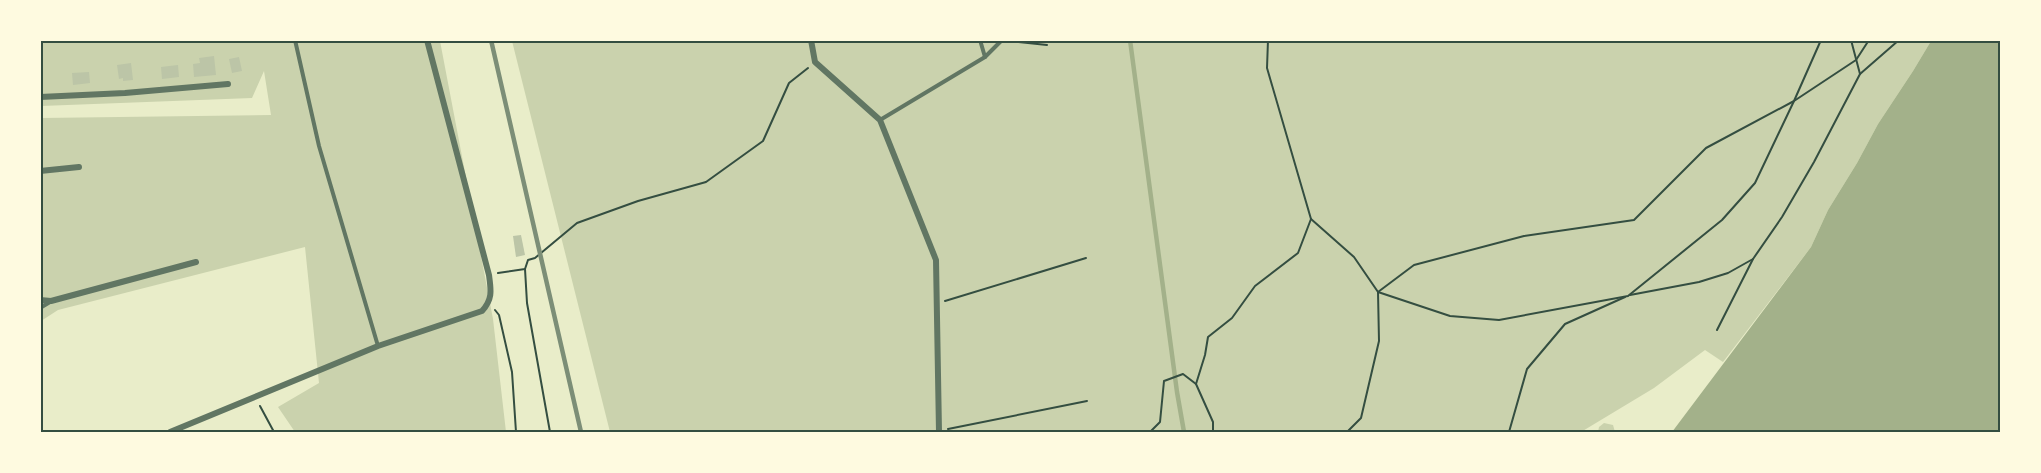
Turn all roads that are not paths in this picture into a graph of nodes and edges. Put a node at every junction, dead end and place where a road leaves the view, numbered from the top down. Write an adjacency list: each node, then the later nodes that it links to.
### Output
1 (295, 40): 16 (lane)
2 (427, 40): 16 (street)
3 (811, 40): 9 (street)
4 (980, 40): 6 (lane)
5 (1002, 40): 6 (lane)
6 (984, 57): 9 (lane)
7 (228, 84): 8 (street)
8 (40, 97)
9 (880, 120): 17 (street)
10 (79, 167): 11 (street)
11 (40, 171)
12 (196, 261): 14 (street)
13 (40, 300): 14 (street)
14 (51, 301): 15 (lane)
15 (40, 308)
16 (378, 346): 18 (street)
17 (939, 431)
18 (170, 432)

